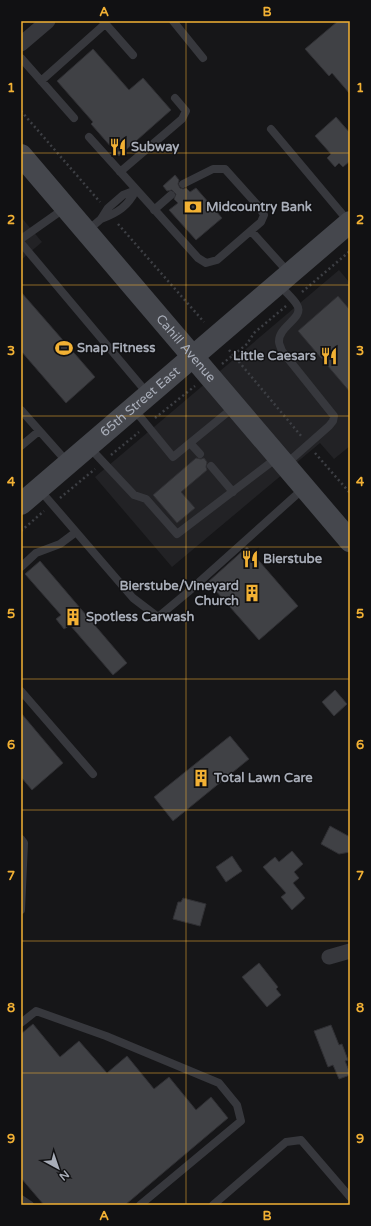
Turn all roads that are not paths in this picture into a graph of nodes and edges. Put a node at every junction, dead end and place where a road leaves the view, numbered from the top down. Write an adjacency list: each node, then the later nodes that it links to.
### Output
1 (48, 21): 4 (street)
2 (173, 21): 7 (lane)
3 (104, 22): 5 (lane); 8 (lane)
4 (21, 44)
5 (133, 55)
6 (21, 58): 8 (lane)
7 (204, 58)
8 (42, 81): 10 (lane)
9 (175, 98): 14 (lane)
10 (74, 118)
11 (272, 129): 21 (lane)
12 (89, 137): 14 (lane)
13 (21, 155): 18 (street, Cahill Avenue)
14 (120, 172): 16 (lane)
15 (183, 184): 22 (lane)
16 (136, 190): 19 (lane); 20 (lane)
17 (171, 195): 19 (lane)
18 (66, 208): 20 (street, Cahill Avenue); 23 (lane)
19 (154, 210): 22 (lane)
20 (94, 225): 26 (street, Cahill Avenue)
21 (348, 227): 25 (street, 65th Street East)
22 (251, 231): 25 (lane)
23 (21, 239)
24 (21, 243): 27 (lane)
25 (284, 279): 26 (street, 65th Street East); 35 (lane)
26 (193, 357): 27 (street, 65th Street East); 28 (street, Cahill Avenue)
27 (141, 402): 31 (lane); 33 (street, 65th Street East)
28 (235, 406): 31 (lane); 35 (street, Cahill Avenue)
29 (21, 410): 30 (lane)
30 (39, 431): 32 (lane); 36 (lane)
31 (190, 443): 34 (lane)
32 (21, 446)
33 (96, 454): 36 (street, 65th Street East); 39 (lane)
34 (200, 454)
35 (282, 461): 38 (street, Cahill Avenue); 39 (lane)
36 (69, 464): 40 (street, 65th Street East)
37 (211, 466): 39 (lane)
38 (305, 488): 42 (lane); 43 (street, Cahill Avenue)
39 (233, 492)
40 (46, 497): 41 (street, 65th Street East); 42 (lane)
41 (21, 504)
42 (76, 532): 44 (lane)
43 (350, 540)
44 (21, 567)
45 (21, 691): 46 (lane)
46 (93, 774)
47 (21, 838): 48 (lane)
48 (21, 910)
49 (350, 951): 50 (street)
50 (329, 957)
51 (21, 1023): 55 (lane)
52 (350, 1197): 56 (lane)
53 (21, 1199): 54 (lane)
54 (30, 1205)
55 (140, 1205)
56 (213, 1205)

